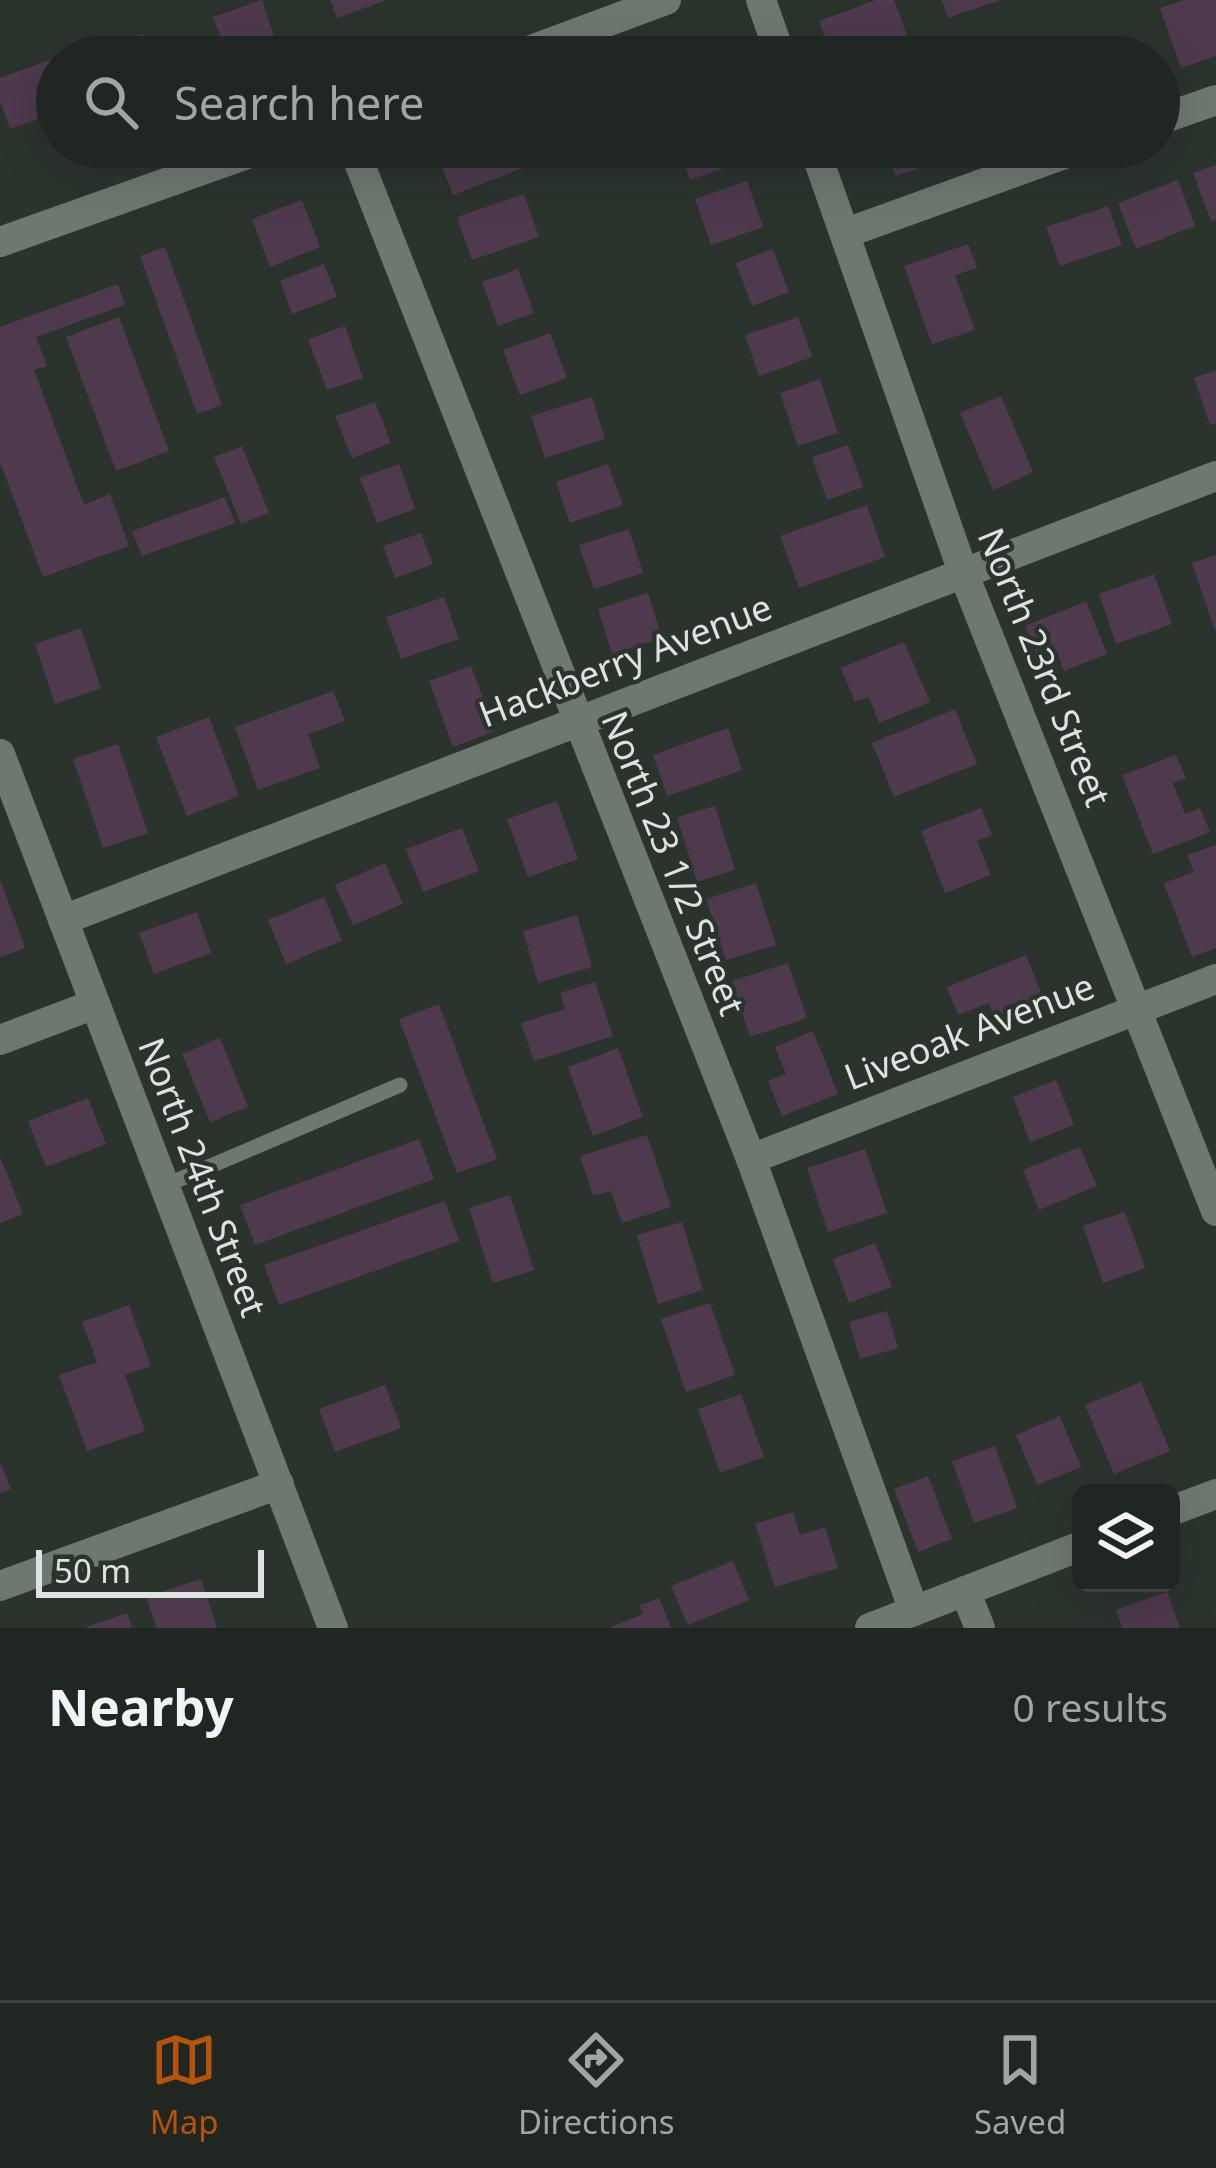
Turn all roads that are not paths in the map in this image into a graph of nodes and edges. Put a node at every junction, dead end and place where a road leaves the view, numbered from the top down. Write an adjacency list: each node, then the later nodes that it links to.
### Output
1 (666, 0): 3 (street)
2 (760, 0): 4 (street)
3 (569, 36)
4 (774, 36)
5 (1216, 100): 6 (street)
6 (1180, 113)
7 (208, 168): 12 (street)
8 (361, 168): 15 (street, North 23 1/2 Street)
9 (822, 168): 11 (street, North 23rd Street)
10 (1026, 168): 11 (street)
11 (846, 233): 14 (street, North 23rd Street)
12 (0, 242)
13 (1216, 476): 14 (street, Hackberry Avenue)
14 (964, 572): 15 (street, Hackberry Avenue); 20 (street, North 23rd Street)
15 (574, 720): 17 (street, Hackberry Avenue); 23 (street, North 23 1/2 Street)
16 (0, 754): 17 (street, North 24th Street)
17 (63, 920): 19 (street, North 24th Street)
18 (1216, 979): 20 (street, Liveoak Avenue)
19 (95, 1004): 21 (street); 24 (street, North 24th Street)
20 (1139, 1007): 23 (street, Liveoak Avenue); 25 (street, North 23rd Street)
21 (0, 1040)
22 (400, 1084): 24 (lane)
23 (751, 1159): 32 (street, North 23 1/2 Street)
24 (164, 1186): 26 (street, North 24th Street)
25 (1216, 1211)
26 (279, 1484): 30 (street); 33 (street, North 24th Street)
27 (1216, 1494): 28 (street)
28 (1180, 1508)
29 (1072, 1549): 31 (street)
30 (0, 1586)
31 (965, 1591): 32 (street); 35 (street)
32 (914, 1611): 34 (street)
33 (333, 1628)
34 (870, 1628)
35 (980, 1628)

